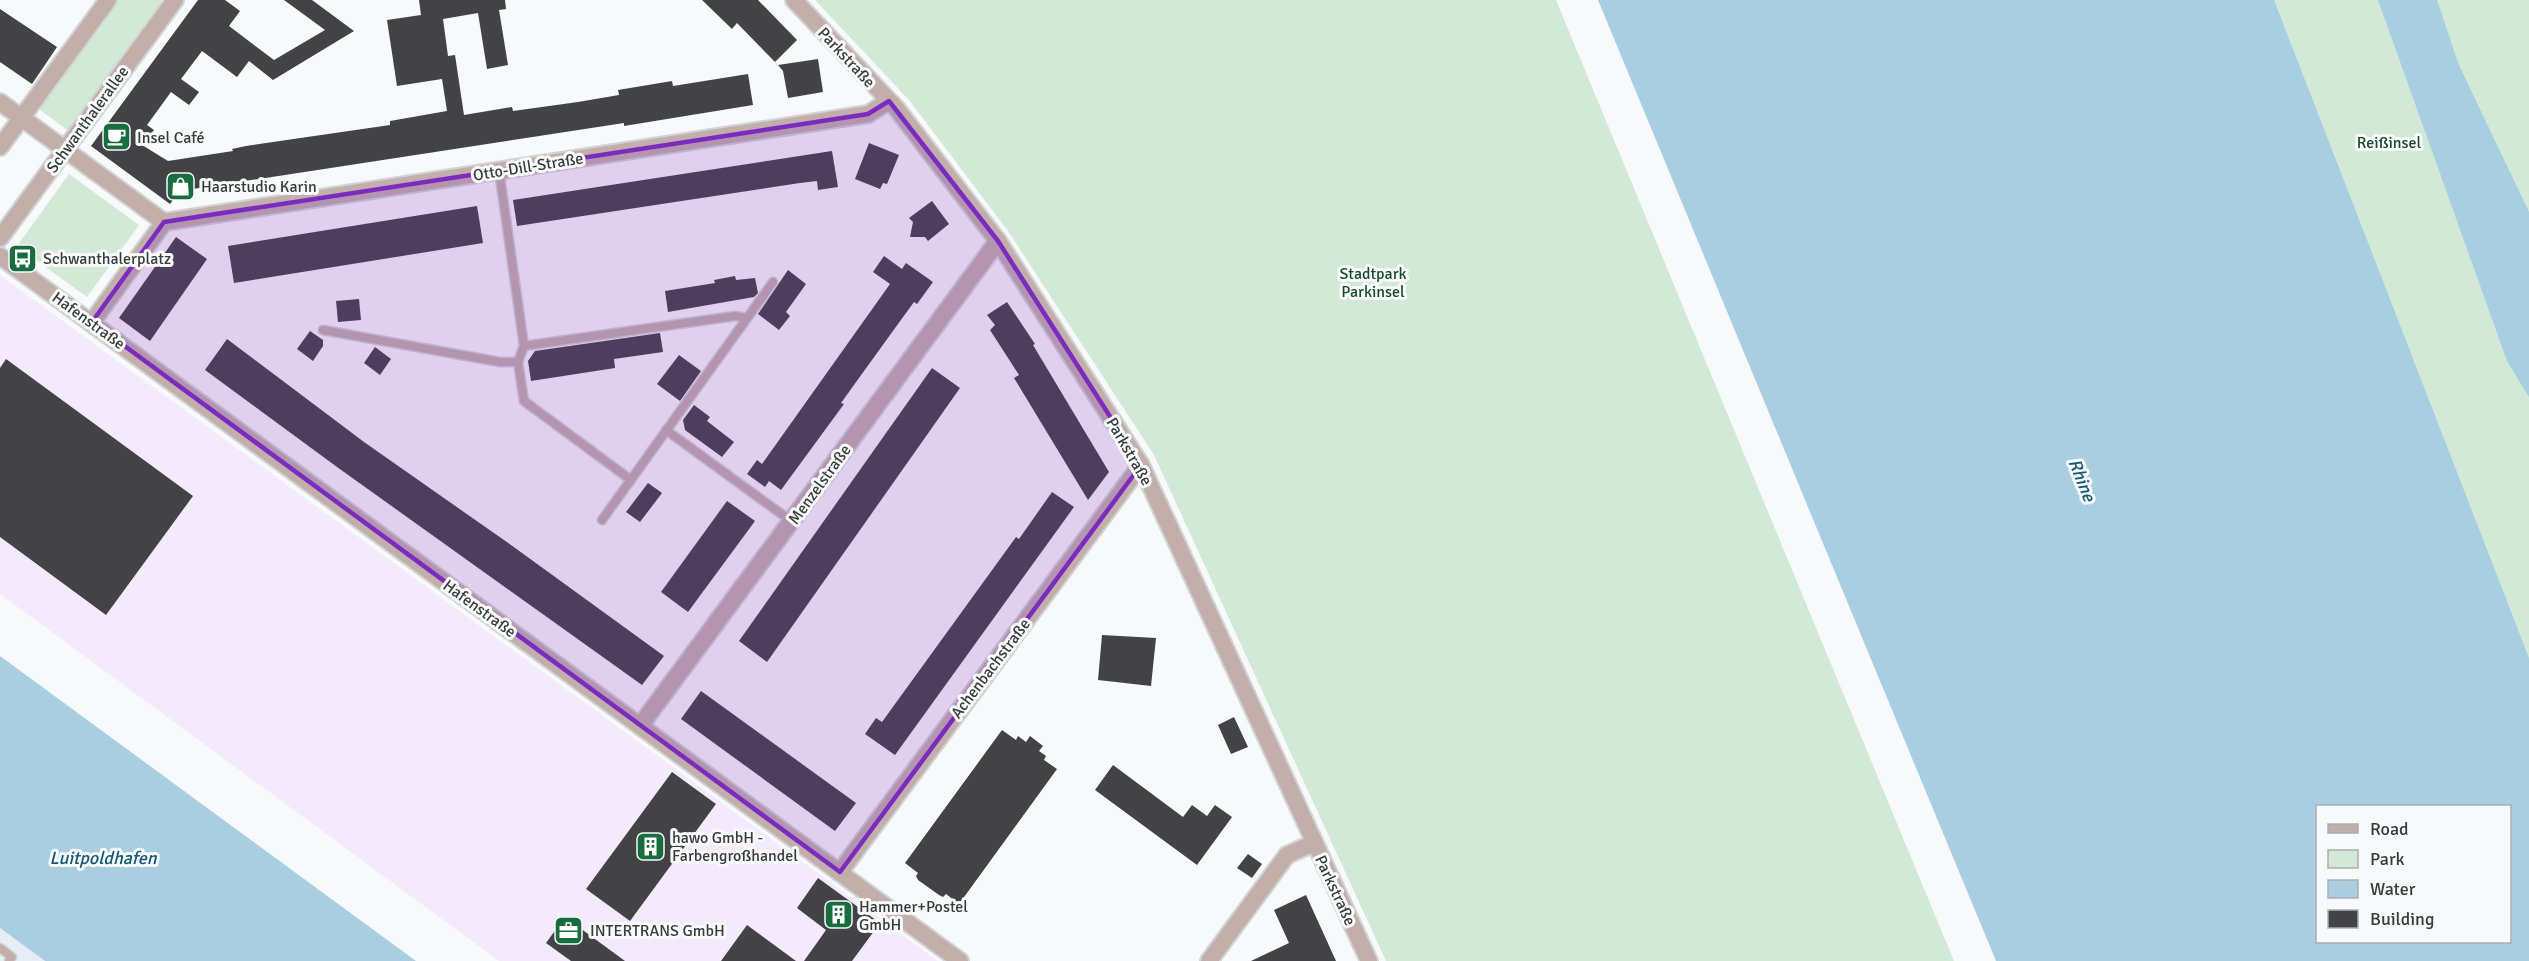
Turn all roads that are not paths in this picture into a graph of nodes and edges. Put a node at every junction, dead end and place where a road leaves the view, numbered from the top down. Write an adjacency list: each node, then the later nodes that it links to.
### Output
1 (108, 0): 6 (street)
2 (175, 0): 8 (street, Schwanthalerallee)
3 (794, 0): 4 (street, Parkstraße)
4 (889, 101): 9 (street, Otto-Dill-Straße); 12 (street, Parkstraße)
5 (0, 102): 6 (street)
6 (22, 118): 7 (street); 8 (street)
7 (0, 147)
8 (65, 150): 10 (street); 11 (street, Schwanthalerallee)
9 (499, 170): 10 (street, Otto-Dill-Straße); 18 (lane)
10 (164, 222): 16 (street)
11 (0, 238)
12 (998, 241): 21 (street, Parkstraße); 24 (street, Menzelstraße)
13 (0, 256): 16 (street, Hafenstraße)
14 (773, 282): 15 (lane)
15 (746, 318): 18 (lane); 20 (lane)
16 (92, 322): 25 (street, Hafenstraße)
17 (323, 330): 19 (lane)
18 (524, 346): 19 (lane)
19 (518, 362): 22 (lane)
20 (666, 430): 22 (lane); 24 (lane)
21 (1141, 465): 26 (street, Parkstraße); 27 (street, Achenbachstraße)
22 (631, 480): 23 (lane)
23 (602, 520)
24 (791, 521): 25 (street, Menzelstraße)
25 (640, 726): 27 (street, Hafenstraße)
26 (1314, 843): 31 (street); 32 (street, Parkstraße)
27 (840, 872): 30 (street, Hafenstraße)
28 (0, 948): 29 (lane)
29 (9, 961)
30 (960, 961)
31 (1209, 961)
32 (1369, 961)

